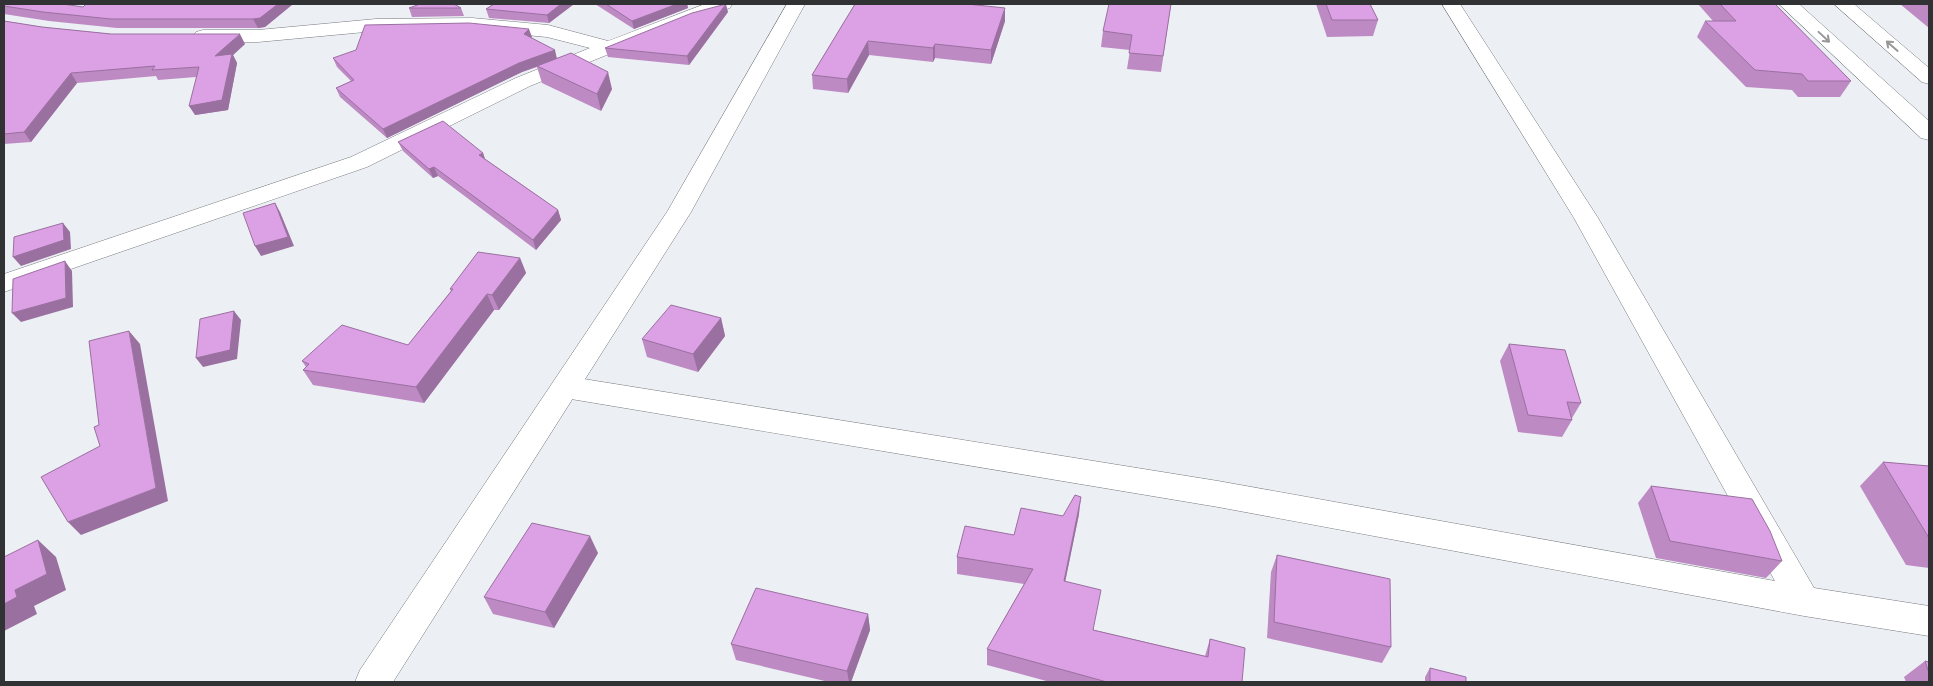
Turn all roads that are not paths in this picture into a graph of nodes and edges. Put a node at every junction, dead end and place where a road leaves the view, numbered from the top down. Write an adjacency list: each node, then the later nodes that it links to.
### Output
1 (723, 4): 7 (street)
2 (796, 4): 11 (street)
3 (1451, 4): 12 (street)
4 (1788, 4): 9 (street, one-way to 9)
5 (1843, 4): 8 (street, one-way to 5)
6 (184, 36): 7 (street)
7 (609, 48): 10 (street)
8 (1929, 78)
9 (1929, 133)
10 (4, 283)
11 (565, 387): 12 (street); 14 (street)
12 (1804, 602): 13 (street)
13 (1929, 620)
14 (373, 682)

